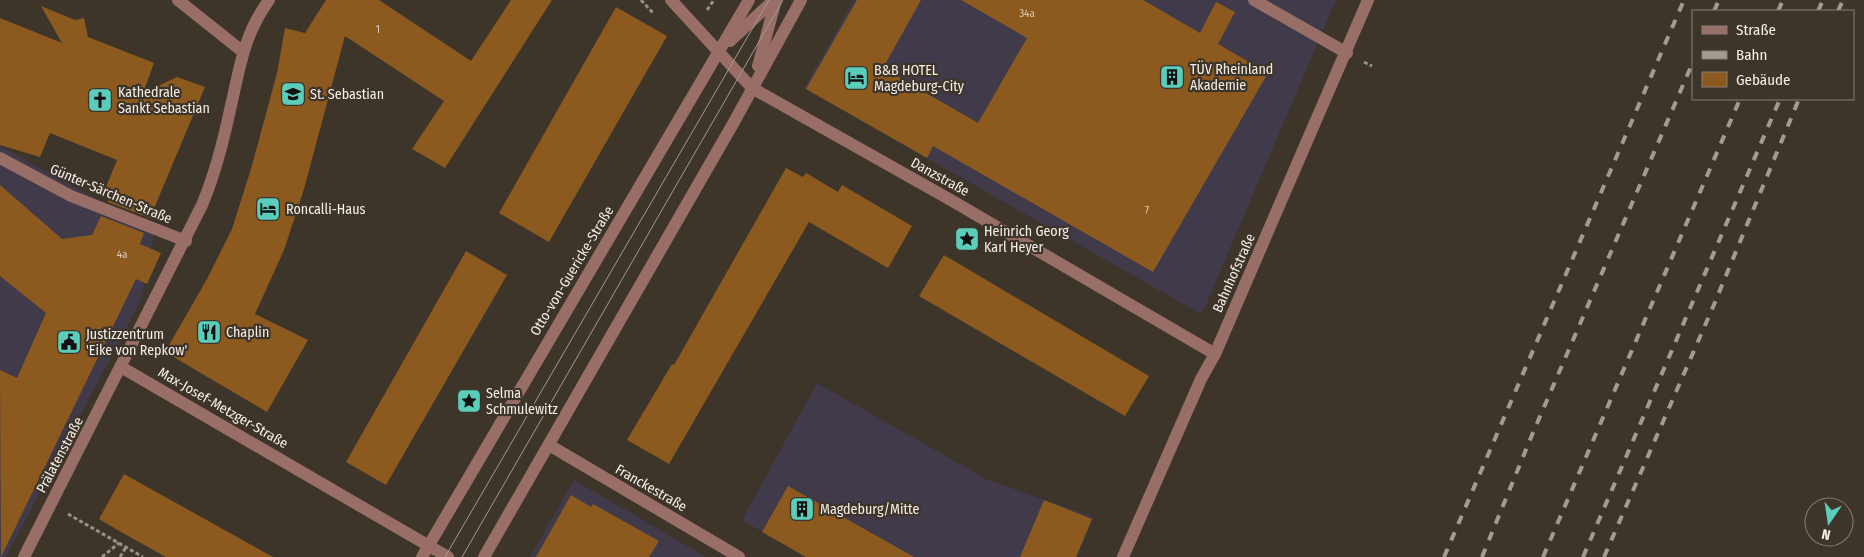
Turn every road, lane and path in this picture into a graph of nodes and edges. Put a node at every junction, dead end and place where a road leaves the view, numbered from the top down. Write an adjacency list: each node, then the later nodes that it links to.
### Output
1 (178, 0): 9 (street)
2 (269, 0): 9 (street)
3 (671, 0): 10 (street, Danzstraße)
4 (749, 0): 10 (street, Otto-von-Guericke-Straße)
5 (775, 0): 10 (street); 12 (street)
6 (801, 0): 12 (street)
7 (1254, 0): 11 (street)
8 (1368, 0): 11 (street, Bahnhofstraße)
9 (242, 51): 14 (street)
10 (719, 52): 12 (street, Danzstraße); 20 (street, Otto-von-Guericke-Straße)
11 (1347, 53): 15 (street, Bahnhofstraße)
12 (752, 88): 15 (street, Danzstraße); 17 (street)
13 (0, 158): 14 (street, Günter-Särchen-Straße)
14 (186, 241): 16 (street)
15 (1215, 354): 30 (street, Bahnhofstraße)
16 (121, 367): 18 (street, Prälatenstraße); 20 (street, Max-Josef-Metzger-Straße)
17 (549, 445): 28 (street); 29 (street, Franckestraße)
18 (51, 504): 19 (path); 22 (street, Prälatenstraße)
19 (119, 543): 21 (path); 23 (path)
20 (429, 546): 26 (street, Otto-von-Guericke-Straße); 27 (street, Max-Josef-Metzger-Straße)
21 (126, 547): 24 (path); 25 (path)
22 (24, 557)
23 (102, 557)
24 (120, 557)
25 (143, 557)
26 (422, 557)
27 (448, 557)
28 (484, 557)
29 (739, 557)
30 (1123, 557)

